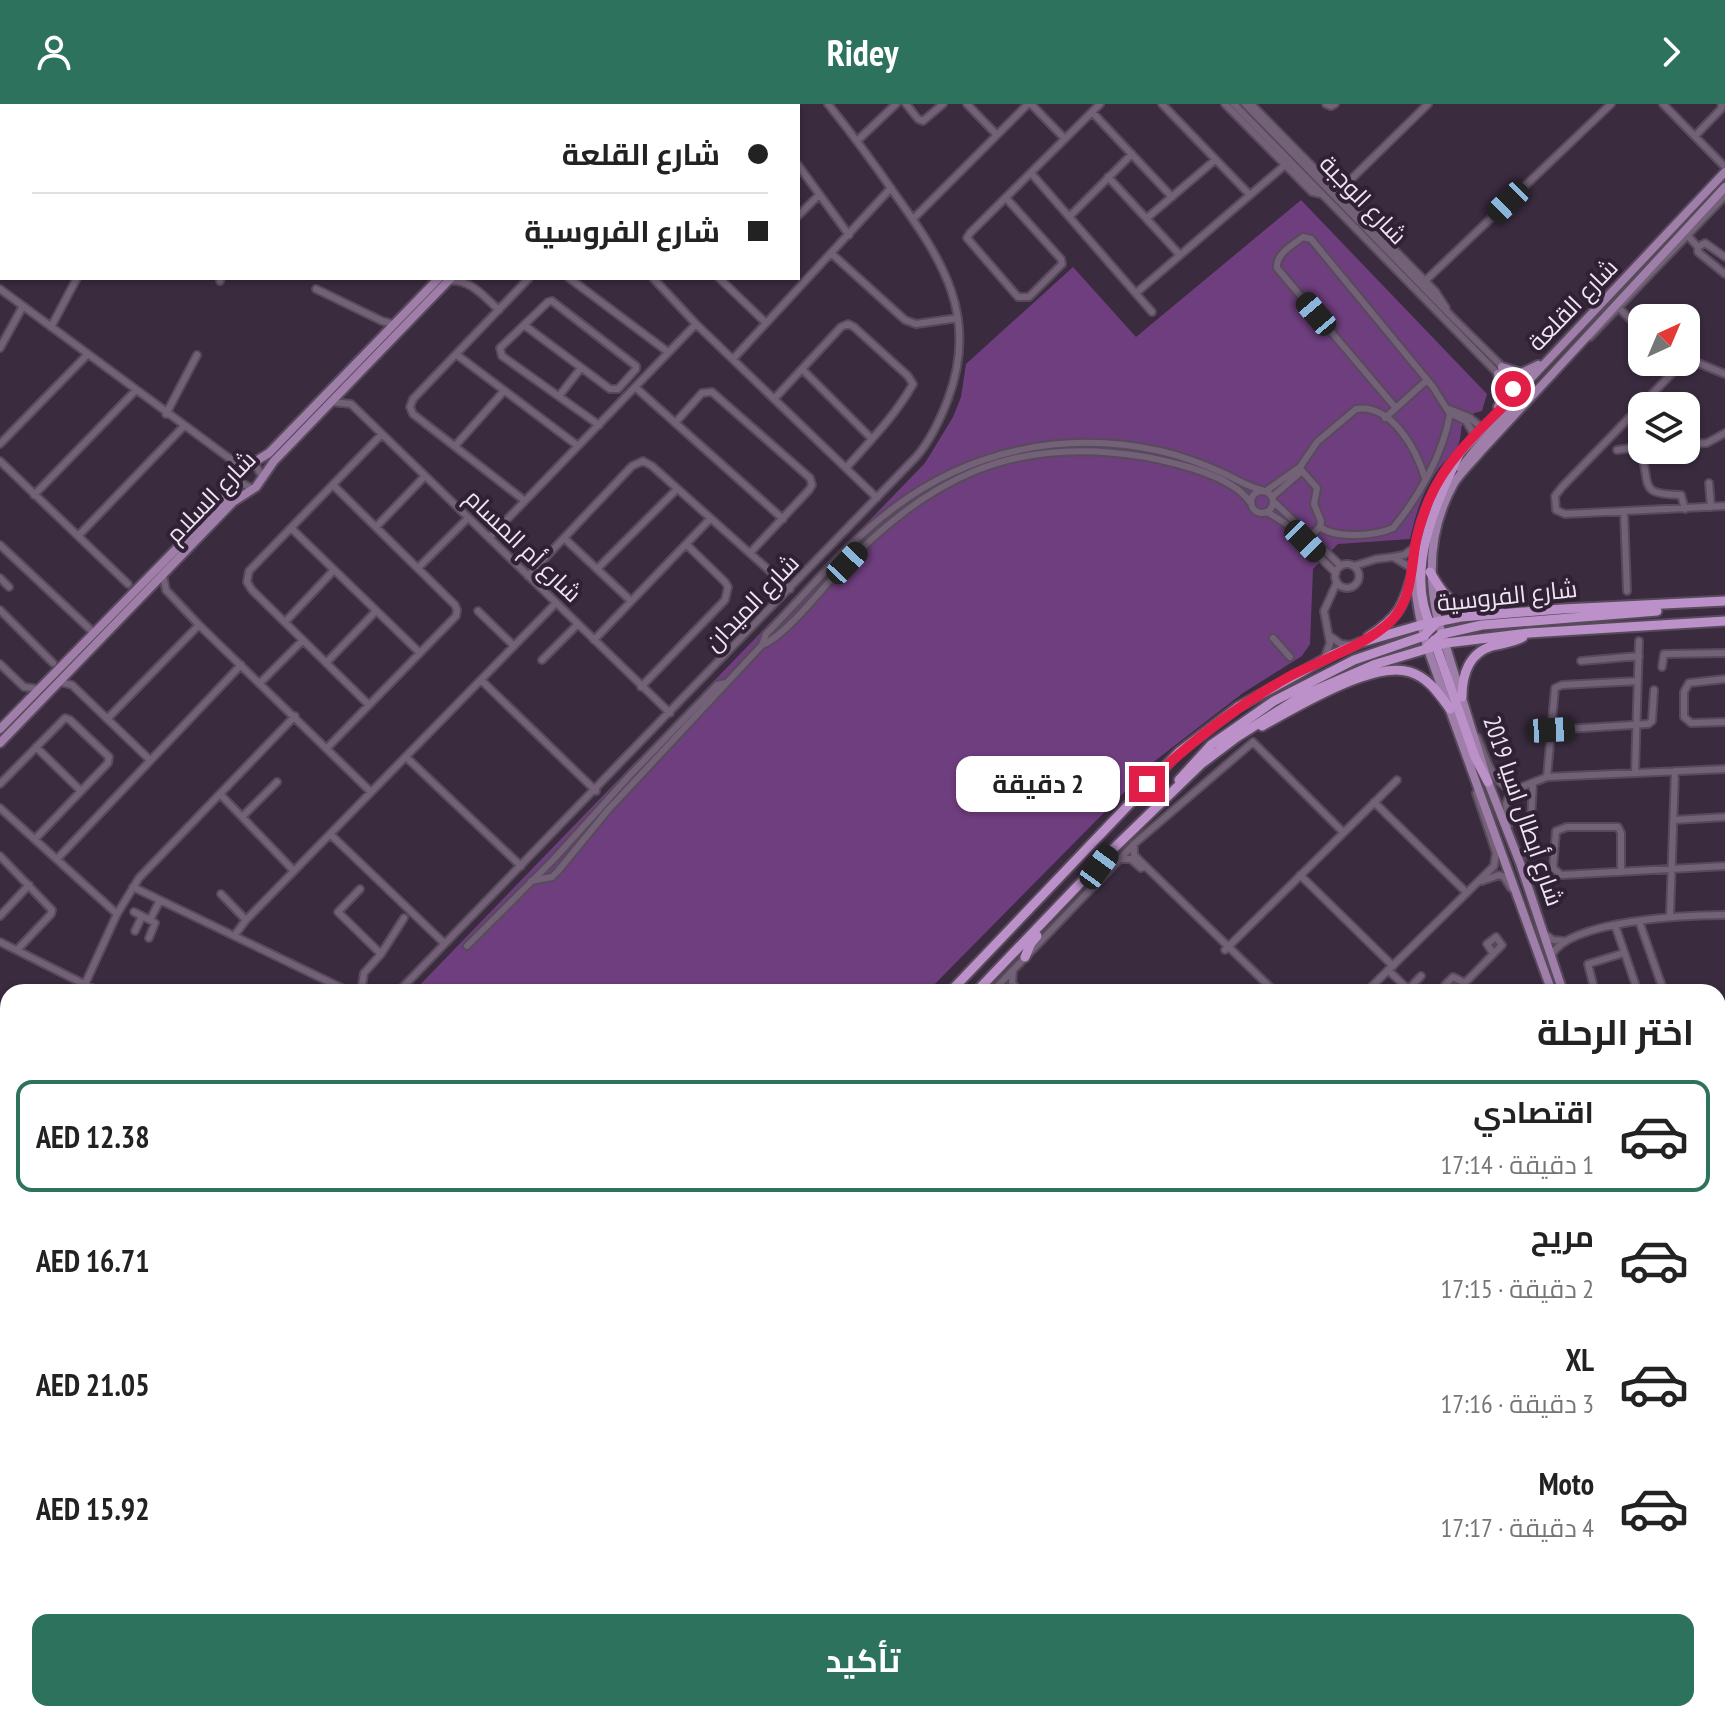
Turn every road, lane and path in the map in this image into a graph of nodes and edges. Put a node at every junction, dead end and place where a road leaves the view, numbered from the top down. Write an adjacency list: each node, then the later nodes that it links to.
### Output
1 (828, 104): 22 (street, شارع الميدان)
2 (896, 104): 22 (street)
3 (906, 104): 4 (street)
4 (943, 104)
5 (967, 104): 19 (street)
6 (1030, 104): 19 (street); 21 (street)
7 (1100, 104): 18 (street)
8 (1162, 104): 24 (street)
9 (1225, 104): 25 (street, شارع الوجبة)
10 (1234, 104): 34 (street, شارع الوجبة)
11 (1248, 104): 32 (street, شارع الوجبة); 73 (street, شارع الوجبة)
12 (1326, 104): 13 (street)
13 (1335, 104)
14 (1428, 104): 32 (street)
15 (1611, 104): 62 (street)
16 (1663, 104): 20 (street)
17 (1722, 104): 20 (street)
18 (1092, 112): 21 (street); 23 (street)
19 (997, 135): 44 (street)
20 (1695, 136): 27 (street)
21 (1065, 139): 28 (street)
22 (857, 141): 31 (street, شارع الميدان)
23 (1132, 154): 29 (street); 37 (street)
24 (1215, 160): 33 (street); 37 (street)
25 (1285, 165): 33 (street); 34 (street, شارع الوجبة)
26 (800, 168): 35 (street)
27 (1725, 170): 80 (main road, شارع القلعة)
28 (1031, 173): 38 (street); 42 (street)
29 (1108, 177): 42 (street); 43 (street)
30 (1725, 187): 82 (main road, شارع القلعة)
31 (891, 188): 44 (street, شارع الميدان); 45 (street)
32 (1338, 192): 62 (street, شارع الوجبة)
33 (1249, 194): 49 (street)
34 (1323, 194): 92 (street, شارع الوجبة)
35 (819, 195): 41 (street); 45 (street)
36 (1725, 196): 39 (street, شارع القلعة)
37 (1172, 197): 43 (street)
38 (1006, 198): 38 (street)
39 (1718, 204): 40 (street); 46 (street, شارع القلعة)
40 (1725, 210)
41 (800, 214)
42 (1070, 216): 66 (street)
43 (1147, 218): 49 (street)
44 (913, 219): 72 (street, شارع الميدان)
45 (849, 235): 48 (street)
46 (1688, 236): 47 (street); 68 (street, شارع القلعة)
47 (1698, 247): 50 (street); 51 (street)
48 (831, 253): 61 (street); 72 (street)
49 (1179, 254): 66 (street)
50 (1725, 257)
51 (1725, 274)
52 (76, 280): 79 (street)
53 (445, 280): 76 (main road, شارع السلام)
54 (445, 280): 96 (main road, شارع السلام)
55 (453, 280): 63 (street)
56 (471, 280): 63 (street)
57 (527, 280): 69 (street)
58 (572, 280): 84 (street)
59 (655, 280): 77 (street)
60 (721, 280): 75 (street)
61 (801, 280): 75 (street)
62 (1425, 281): 73 (street, شارع الوجبة)
63 (474, 287): 69 (street)
64 (0, 289): 67 (street)
65 (316, 289): 74 (street)
66 (1136, 293): 70 (street)
67 (23, 306): 79 (street); 83 (street)
68 (1619, 308): 71 (street); 82 (street, شارع القلعة)
69 (499, 310): 87 (street)
70 (1152, 312)
71 (1628, 317)
72 (958, 318): 141 (street, شارع الميدان)
73 (1455, 320): 92 (street, شارع الوجبة)
74 (382, 321): 76 (street); 81 (street)
75 (766, 323): 88 (street)
76 (394, 324): 81 (main road, شارع السلام)
77 (696, 324): 84 (street); 88 (street)
78 (524, 325): 90 (street); 90 (street); 102 (street)
79 (51, 327): 85 (street)
80 (1580, 327): 92 (main road); 97 (main road); 100 (main road, شارع القلعة)
81 (386, 332): 127 (main road, شارع السلام)
82 (1580, 341): 97 (main road, شارع القلعة)
83 (0, 348)
84 (668, 352): 98 (street)
85 (88, 354): 99 (street); 119 (street)
86 (197, 355): 108 (street)
87 (457, 355): 101 (street); 120 (street)
88 (733, 359): 103 (street)
89 (1700, 365): 93 (street)
90 (581, 368): 102 (street)
91 (802, 369): 103 (street); 117 (street); 117 (street)
92 (1500, 370): 100 (street, شارع الوجبة); 112 (main road)
93 (1725, 374)
94 (1669, 376): 147 (street)
95 (1427, 380): 106 (street); 106 (street); 107 (street)
96 (349, 382): 104 (main road, شارع السلام); 105 (street)
97 (1542, 385): 100 (street); 134 (main road, شارع القلعة)
98 (635, 387): 110 (street); 111 (street)
99 (136, 390): 108 (street); 139 (street)
100 (1521, 391): 112 (main road, شارع القلعة); 134 (main road)
101 (503, 392): 120 (street); 121 (street)
102 (559, 396): 111 (street)
103 (774, 399): 128 (street)
104 (328, 403): 105 (street); 132 (main road, شارع السلام)
105 (351, 404): 115 (street, شارع أم المسام)
106 (1395, 407): 109 (street)
107 (1450, 412): 112 (street); 116 (street); 133 (street)
108 (166, 414): 113 (street)
109 (1385, 418): 129 (street); 133 (street)
110 (675, 423): 151 (street); 151 (street)
111 (599, 425): 121 (street)
112 (1484, 425): 116 (main road, شارع القلعة)
113 (184, 426): 125 (street); 155 (street)
114 (1725, 433): 118 (street)
115 (382, 434): 130 (street, شارع أم المسام); 136 (street)
116 (1475, 436): 124 (main road, شارع القلعة)
117 (872, 439): 128 (street)
118 (1700, 443)
119 (0, 444)
120 (455, 446): 142 (street)
121 (578, 446): 142 (street)
122 (1084, 446): 140 (street); 143 (street); 224 (street)
123 (1617, 450): 146 (street)
124 (1460, 452): 161 (main road, شارع القلعة); 197 (highway)
125 (229, 458): 127 (street); 131 (street)
126 (0, 461): 139 (street)
127 (251, 464): 131 (main road, شارع السلام); 132 (street)
128 (846, 468): 141 (street)
129 (1301, 469): 140 (street); 153 (street)
130 (425, 476): 149 (street, شارع أم المسام); 152 (street)
131 (238, 477): 137 (street); 196 (main road, شارع السلام)
132 (263, 478): 137 (main road, شارع السلام)
133 (1425, 478): 153 (street)
134 (1456, 481): 171 (main road, شارع القلعة)
135 (1709, 483): 145 (street)
136 (333, 485): 152 (street); 154 (street)
137 (253, 489): 173 (main road, شارع السلام)
138 (677, 489): 150 (street); 157 (street); 168 (street)
139 (34, 495): 155 (street)
140 (1268, 495): 143 (street); 148 (street); 158 (street)
141 (877, 498): 181 (street, شارع الميدان)
142 (525, 501): 156 (street)
143 (1250, 502): 148 (street)
144 (1725, 506): 145 (street)
145 (1711, 507): 146 (street)
146 (1685, 509): 147 (street)
147 (1624, 511): 183 (street)
148 (1267, 512): 158 (street)
149 (468, 518): 156 (street, شارع أم المسام); 167 (street)
150 (710, 519): 159 (street); 162 (street)
151 (783, 519): 162 (street)
152 (376, 527): 167 (street)
153 (1320, 527): 158 (street)
154 (291, 528): 169 (street); 193 (street)
155 (78, 536): 177 (street)
156 (489, 538): 175 (street, شارع أم المسام)
157 (564, 538): 168 (street); 175 (street)
158 (1307, 538): 165 (street); 172 (street)
159 (686, 544): 184 (street); 227 (street)
160 (0, 545): 196 (street)
161 (1415, 547): 163 (street); 170 (main road, شارع القلعة)
162 (750, 553): 181 (street)
163 (1393, 557): 164 (street); 170 (street)
164 (1367, 563): 166 (street); 174 (street)
165 (1341, 566): 166 (street); 172 (street)
166 (1354, 566): 174 (street)
167 (418, 568): 206 (street)
168 (597, 569): 184 (street)
169 (334, 570): 190 (street); 193 (street)
170 (1413, 570): 197 (main road, شارع القلعة); 204 (highway)
171 (1430, 572): 188 (highway); 197 (main road, شارع القلعة)
172 (1336, 573): 178 (street)
173 (163, 575): 180 (main road, شارع السلام); 182 (street)
174 (1359, 575): 178 (street)
175 (528, 576): 186 (street, شارع أم المسام)
176 (0, 578): 179 (street)
177 (128, 584)
178 (1340, 584): 199 (street)
179 (9, 587)
180 (151, 588): 182 (street); 218 (main road, شارع السلام)
181 (790, 589): 234 (street, شارع الميدان)
182 (166, 590): 195 (street)
183 (1627, 591)
184 (631, 601): 202 (street)
185 (1725, 601): 187 (highway, شارع الفروسية)
186 (556, 603): 194 (street, شارع أم المسام); 205 (street)
187 (1672, 604): 188 (highway, شارع الفروسية); 197 (highway)
188 (1562, 609): 197 (highway, شارع الفروسية)
189 (0, 610): 213 (street)
190 (376, 611): 206 (street); 214 (street)
191 (478, 611): 205 (street)
192 (1725, 621): 198 (highway, شارع الفروسية)
193 (285, 622): 201 (street)
194 (578, 624): 202 (street, شارع أم المسام); 211 (street)
195 (199, 625): 216 (street); 238 (street)
196 (94, 633): 228 (main road, شارع السلام)
197 (1433, 634): 198 (highway, شارع الفروسية); 204 (highway, شارع الفروسية); 230 (main road, شارع أبطال اسيا 2019); 233 (main road, شارع أبطال اسيا 2019); 244 (highway, شارع الفروسية); 257 (highway); 265 (highway)
198 (1525, 634): 230 (highway)
199 (1330, 636): 204 (street); 210 (street)
200 (1273, 638): 209 (street)
201 (303, 640): 214 (street); 223 (street)
202 (594, 640): 227 (street, شارع أم المسام)
203 (1639, 641): 208 (street)
204 (1356, 644): 210 (highway, شارع الفروسية)
205 (514, 646): 220 (street)
206 (420, 653): 232 (street)
207 (1725, 653): 217 (street)
208 (1639, 656): 212 (street); 221 (street)
209 (1290, 657)
210 (1324, 658): 329 (highway, شارع الفروسية)
211 (542, 660)
212 (1581, 661)
213 (53, 663)
214 (326, 663): 232 (street)
215 (0, 664): 226 (street)
216 (241, 665): 223 (street); 249 (street)
217 (1662, 667)
218 (70, 671): 222 (main road, شارع السلام); 225 (street)
219 (1725, 679): 239 (street)
220 (481, 680): 248 (street); 262 (street)
221 (1638, 681): 240 (street); 243 (street)
222 (60, 682): 225 (street); 245 (main road, شارع السلام)
223 (260, 683): 236 (street)
224 (726, 683): 287 (street); 287 (street)
225 (72, 685): 238 (street)
226 (24, 687): 228 (street); 231 (street)
227 (641, 687): 234 (street, شارع أم المسام)
228 (41, 688): 231 (main road, شارع السلام)
229 (1654, 690): 240 (street)
230 (1462, 697): 241 (main road, شارع أبطال اسيا 2019)
231 (26, 704): 237 (main road, شارع السلام)
232 (369, 705): 247 (street)
233 (1450, 709): 244 (highway); 253 (main road, شارع أبطال اسيا 2019)
234 (670, 713): 262 (street, شارع الميدان)
235 (0, 716): 237 (street)
236 (295, 716): 247 (street); 264 (street)
237 (12, 717): 242 (main road, شارع السلام)
238 (107, 719): 249 (street)
239 (1725, 722)
240 (1637, 726): 243 (street); 252 (street)
241 (1473, 727): 257 (main road, شارع أبطال اسيا 2019); 260 (street)
242 (0, 729)
243 (1551, 730): 254 (street)
244 (1237, 737): 265 (highway, شارع الفروسية)
245 (0, 743)
246 (36, 747): 259 (street); 261 (street); 261 (street)
247 (327, 748): 263 (street)
248 (406, 757): 263 (street); 281 (street)
249 (150, 760): 279 (street)
250 (1725, 769): 251 (street)
251 (1675, 771): 252 (street); 270 (street)
252 (1635, 773): 254 (street)
253 (1472, 777): 291 (street); 304 (main road, شارع أبطال اسيا 2019)
254 (1547, 777): 258 (street)
255 (1397, 780): 266 (street)
256 (277, 782): 268 (street)
257 (1488, 782): 272 (main road, شارع أبطال اسيا 2019)
258 (1533, 783): 260 (street); 278 (street)
259 (0, 784)
260 (1514, 790): 272 (street)
261 (81, 791): 274 (street)
262 (596, 791): 281 (street, شارع الميدان)
263 (371, 792): 273 (street)
264 (220, 794): 268 (street); 289 (street)
265 (1168, 796): 276 (highway, شارع الفروسية)
266 (1374, 802): 271 (street); 291 (street)
267 (2, 810): 274 (street)
268 (242, 817): 284 (street)
269 (1725, 817): 270 (street)
270 (1674, 820): 283 (street)
271 (1343, 832): 275 (street); 286 (street)
272 (1509, 833): 307 (main road, شارع أبطال اسيا 2019)
273 (330, 834): 284 (street); 296 (street)
274 (35, 839): 279 (street)
275 (1134, 844): 280 (street); 314 (street)
276 (1109, 853): 319 (highway); 330 (highway, شارع الفروسية)
277 (0, 856): 288 (street)
278 (1529, 856)
279 (57, 859): 295 (street)
280 (1120, 859): 314 (street); 319 (street)
281 (521, 866): 312 (street, شارع الميدان)
282 (1725, 866): 283 (street)
283 (1672, 869): 285 (street); 300 (street)
284 (294, 871): 302 (street)
285 (1621, 872): 285 (street)
286 (1300, 875): 314 (street); 321 (street)
287 (531, 881): 313 (street)
288 (29, 885): 298 (street); 315 (street)
289 (133, 887): 293 (street); 295 (street)
290 (360, 889): 318 (street)
291 (1470, 890): 304 (street); 321 (street)
292 (221, 894): 302 (street)
293 (160, 900): 301 (street); 308 (street)
294 (134, 912): 299 (street)
295 (117, 914): 325 (street)
296 (407, 914): 312 (street); 318 (street)
297 (1725, 915): 300 (street)
298 (0, 916)
299 (142, 916): 301 (street); 306 (street)
300 (1670, 916): 303 (street)
301 (150, 920): 309 (street)
302 (246, 920): 308 (street)
303 (1639, 921): 305 (street); 343 (street)
304 (1527, 922): 339 (main road, شارع أبطال اسيا 2019)
305 (1615, 925): 310 (street); 317 (street)
306 (135, 931)
307 (1543, 933): 310 (street); 320 (main road, شارع أبطال اسيا 2019)
308 (234, 936): 326 (street)
309 (149, 938)
310 (1565, 941): 320 (street)
311 (0, 942): 315 (street)
312 (444, 943): 328 (street, شارع الميدان)
313 (467, 946)
314 (1226, 948): 333 (street)
315 (17, 950): 325 (street)
316 (1493, 953): 324 (street)
317 (1624, 953): 341 (street); 342 (street)
318 (381, 954): 327 (street)
319 (1025, 957): 322 (street)
320 (1551, 957): 340 (main road, شارع أبطال اسيا 2019)
321 (1390, 968): 334 (street); 335 (street)
322 (1013, 970): 331 (street); 332 (street)
323 (1421, 976): 336 (street)
324 (1462, 980): 337 (street); 338 (street)
325 (85, 984)
326 (333, 984)
327 (362, 984)
328 (406, 984)
329 (958, 984)
330 (984, 984)
331 (1000, 984)
332 (1014, 984)
333 (1264, 984)
334 (1374, 984)
335 (1403, 984)
336 (1414, 984)
337 (1457, 984)
338 (1460, 984)
339 (1549, 984)
340 (1560, 984)
341 (1593, 984)
342 (1635, 984)
343 (1661, 984)

